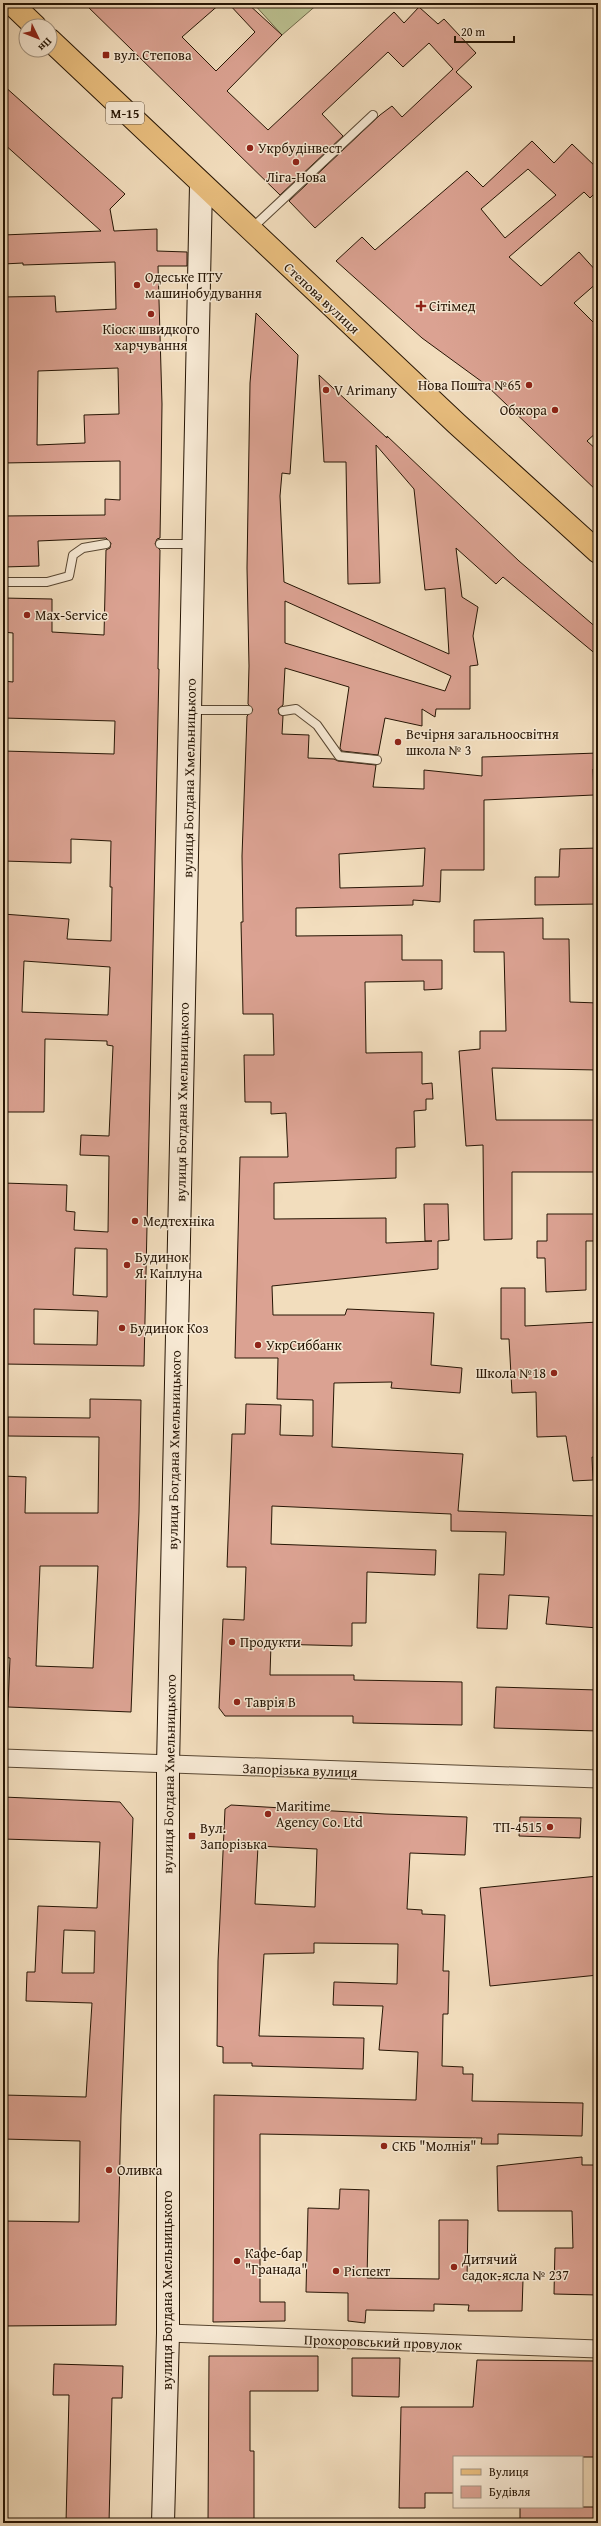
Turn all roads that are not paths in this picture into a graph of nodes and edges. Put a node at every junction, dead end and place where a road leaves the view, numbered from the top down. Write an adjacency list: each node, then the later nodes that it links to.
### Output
1 (11, 3): 2 (main road)
2 (27, 18)
3 (58, 48): 5 (main road, Степова вулиця / М-15)
4 (373, 115): 6 (lane)
5 (201, 185): 6 (main road, Степова вулиця); 10 (main road, вулиця Богдана Хмельницького)
6 (250, 230): 7 (main road, Степова вулиця)
7 (589, 538): 11 (main road, Степова вулиця)
8 (106, 544): 12 (lane)
9 (160, 544): 10 (lane)
10 (193, 544): 13 (main road, вулиця Богдана Хмельницького)
11 (598, 552)
12 (3, 582)
13 (191, 710): 14 (lane); 18 (main road, вулиця Богдана Хмельницького)
14 (248, 710)
15 (283, 711): 16 (lane)
16 (377, 760)
17 (3, 1758): 18 (street, Запорізька вулиця)
18 (168, 1766): 19 (street, Запорізька вулиця); 20 (main road, вулиця Богдана Хмельницького)
19 (598, 1779)
20 (168, 2332): 21 (street, Прохоровський провулок); 22 (main road, вулиця Богдана Хмельницького)
21 (598, 2349)
22 (163, 2523)

